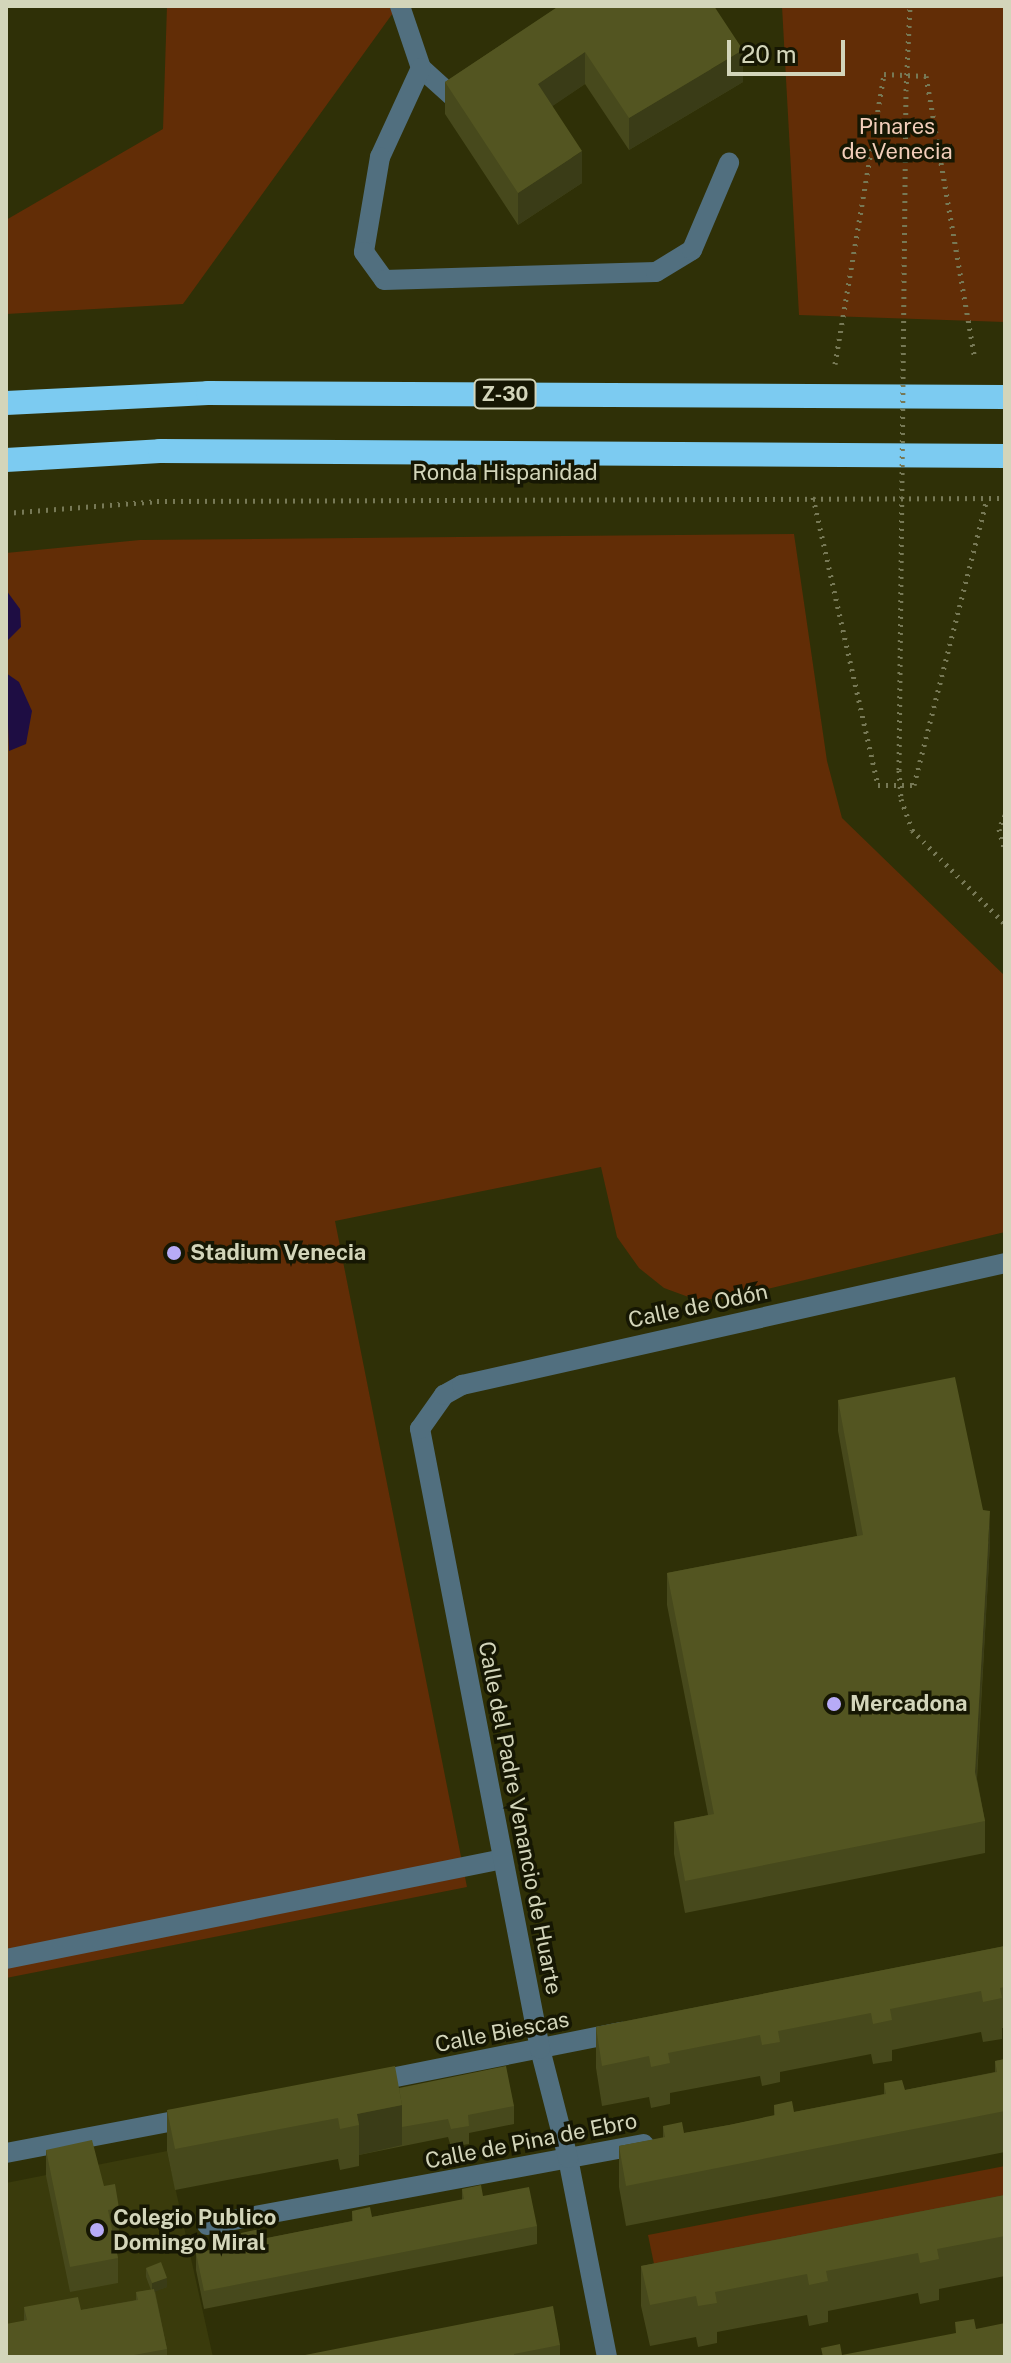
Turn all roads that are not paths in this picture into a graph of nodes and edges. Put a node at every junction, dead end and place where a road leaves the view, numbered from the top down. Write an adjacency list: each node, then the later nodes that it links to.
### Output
1 (400, 6): 2 (street)
2 (421, 68): 3 (street); 4 (street)
3 (452, 96)
4 (729, 163)
5 (1005, 397): 6 (highway, Z-30)
6 (6, 403)
7 (1005, 456): 8 (highway, Ronda Hispanidad)
8 (6, 460)
9 (1005, 1263): 10 (street, Calle de Odón)
10 (420, 1429): 11 (street, Calle del Padre Venancio de Huarte)
11 (503, 1859): 12 (street); 14 (street, Calle del Padre Venancio de Huarte)
12 (6, 1959)
13 (649, 2026): 14 (street, Calle Biescas)
14 (540, 2049): 15 (street, Calle Biescas); 19 (street, Calle del Padre Venancio de Huarte)
15 (357, 2085)
16 (220, 2112): 18 (street)
17 (662, 2140): 19 (street, Calle de Pina de Ebro)
18 (6, 2153)
19 (568, 2158): 20 (street, Calle de Pina de Ebro); 21 (street, Calle del Padre Venancio de Huarte)
20 (207, 2225)
21 (607, 2357)

